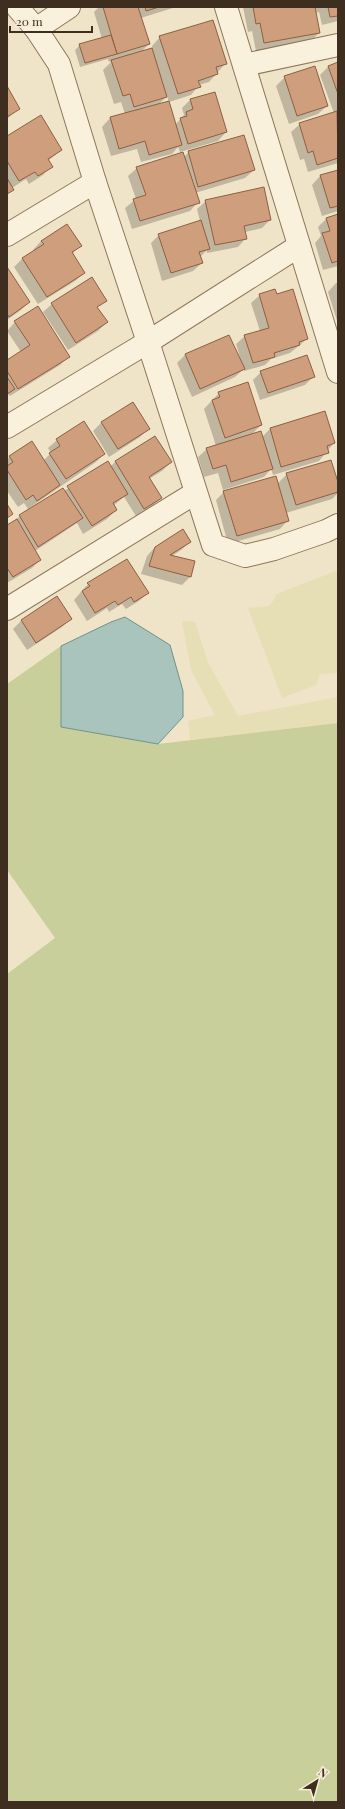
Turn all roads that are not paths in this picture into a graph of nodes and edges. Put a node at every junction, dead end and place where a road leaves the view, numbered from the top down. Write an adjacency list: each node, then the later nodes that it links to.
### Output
1 (17, 7): 4 (street)
2 (69, 7): 4 (street)
3 (226, 7): 6 (street)
4 (36, 29): 7 (street)
5 (338, 45): 6 (street)
6 (244, 65): 9 (street)
7 (95, 182): 8 (street); 10 (street)
8 (7, 235)
9 (299, 246): 10 (street); 11 (street)
10 (148, 342): 12 (street); 13 (street)
11 (338, 372)
12 (7, 427)
13 (195, 493): 14 (street); 15 (street)
14 (338, 525)
15 (7, 609)

